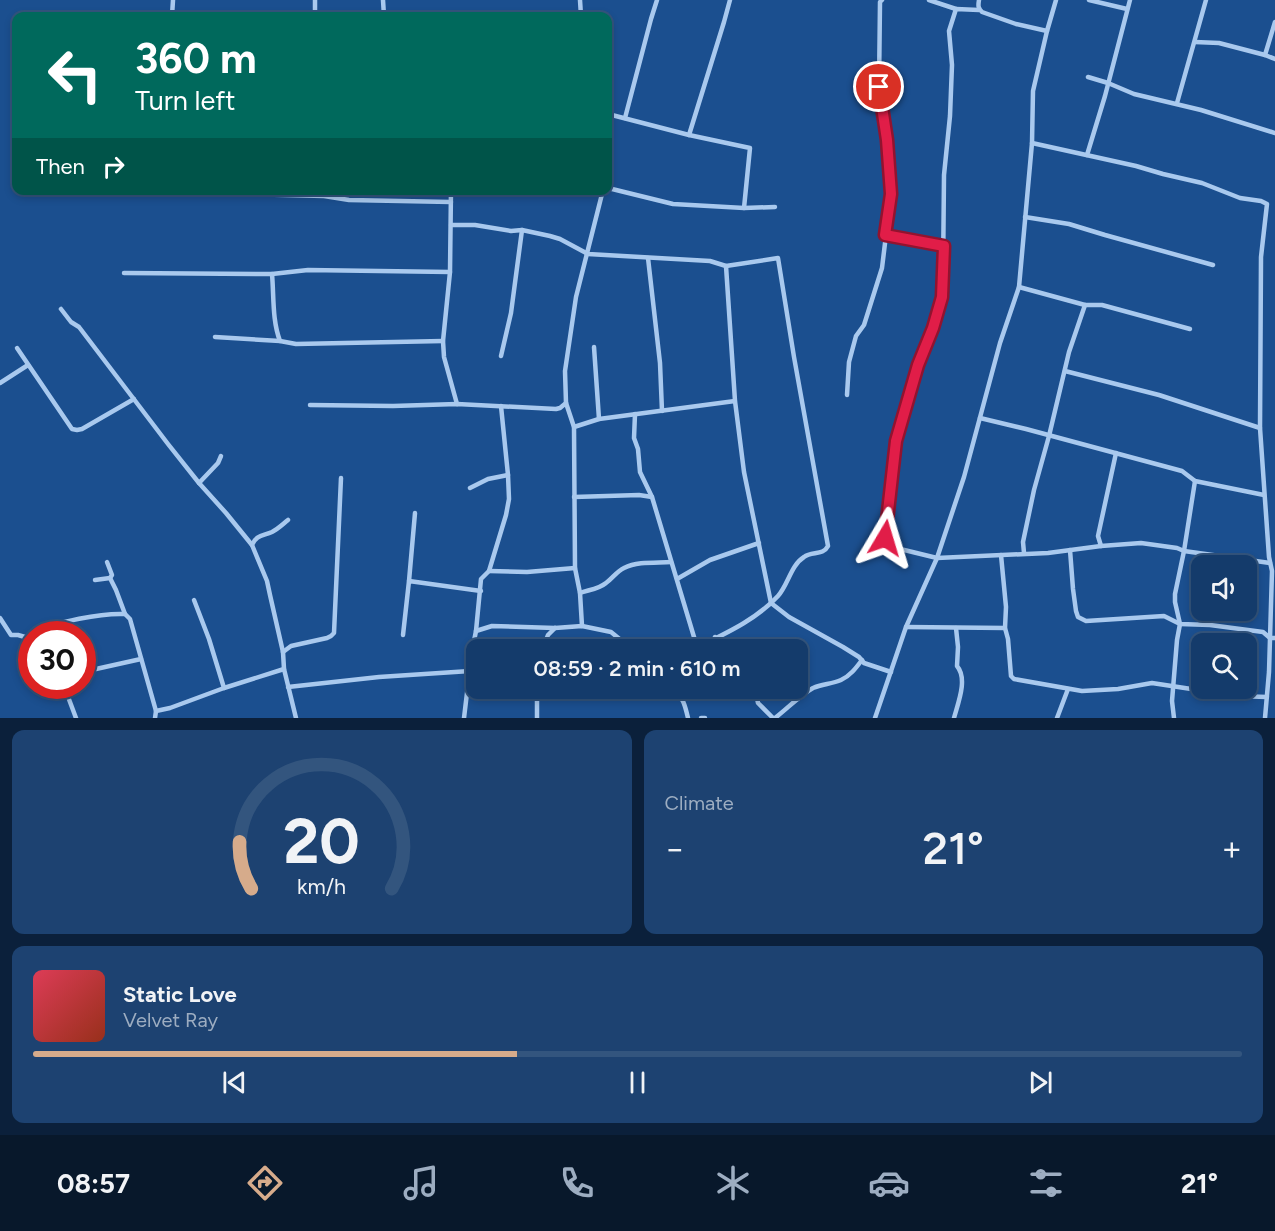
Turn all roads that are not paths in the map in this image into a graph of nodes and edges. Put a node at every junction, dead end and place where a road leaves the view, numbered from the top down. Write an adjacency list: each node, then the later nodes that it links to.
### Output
1 (657, 0): 22 (street)
2 (730, 0): 24 (street)
3 (882, 0): 37 (street)
4 (929, 0): 10 (street)
5 (980, 0): 12 (street)
6 (1056, 0): 14 (street)
7 (1089, 0): 11 (street)
8 (1130, 0): 11 (street)
9 (1206, 0): 15 (street)
10 (956, 9): 12 (street); 38 (street)
11 (1127, 9): 19 (street)
12 (979, 10): 14 (street)
13 (1275, 22): 16 (street)
14 (1047, 31): 25 (street)
15 (1195, 42): 16 (street); 20 (street)
16 (1265, 55): 17 (street)
17 (1275, 59)
18 (1088, 77): 19 (street)
19 (1108, 82): 20 (street); 26 (street)
20 (1177, 104): 23 (street)
21 (612, 115): 22 (street)
22 (625, 118): 24 (street)
23 (1275, 133)
24 (689, 135): 33 (street)
25 (1032, 143): 26 (street); 34 (street)
26 (1087, 155): 71 (street)
27 (612, 189): 33 (street)
28 (284, 195): 31 (street)
29 (451, 195): 31 (street)
30 (602, 195): 39 (street)
31 (451, 202): 35 (street)
32 (775, 207): 33 (street)
33 (744, 208)
34 (1025, 217): 41 (street); 46 (street)
35 (451, 225): 36 (street); 43 (street)
36 (522, 230): 39 (street); 55 (street)
37 (885, 235): 38 (street); 59 (street)
38 (944, 246): 92 (street)
39 (588, 254): 40 (street); 64 (street)
40 (648, 258): 42 (street); 66 (street)
41 (1213, 265)
42 (726, 266): 61 (street); 106 (street)
43 (450, 272): 45 (street); 51 (street)
44 (124, 273): 45 (street)
45 (272, 274): 52 (street)
46 (1019, 287): 47 (street); 68 (street)
47 (1085, 305): 49 (street); 57 (street)
48 (61, 309): 60 (street)
49 (1190, 329)
50 (215, 337): 52 (street)
51 (443, 340): 52 (street); 62 (street)
52 (280, 341)
53 (594, 346): 69 (street)
54 (17, 348): 56 (street)
55 (501, 356)
56 (28, 365): 58 (street); 60 (street)
57 (1065, 371): 71 (street); 72 (street)
58 (0, 383)
59 (847, 395)
60 (134, 399): 78 (street)
61 (735, 401): 66 (street); 85 (street)
62 (457, 404): 63 (street); 65 (street)
63 (310, 405)
64 (567, 405): 65 (street); 70 (street)
65 (501, 406): 75 (street)
66 (662, 411): 67 (street)
67 (635, 414): 69 (street); 81 (street)
68 (980, 418): 72 (street); 92 (street)
69 (600, 419): 70 (street)
70 (574, 427): 82 (street)
71 (1260, 428): 80 (street)
72 (1050, 436): 73 (street); 90 (street)
73 (1116, 453): 77 (street); 87 (street)
74 (221, 456): 78 (street)
75 (508, 475): 79 (street); 97 (street)
76 (341, 478): 126 (street)
77 (1195, 481): 80 (street); 89 (street)
78 (199, 483): 86 (street)
79 (470, 488)
80 (1264, 495): 95 (street)
81 (652, 496): 82 (street); 94 (street)
82 (574, 497): 96 (street)
83 (415, 513): 102 (street)
84 (288, 520): 86 (street)
85 (759, 543): 100 (street); 106 (street)
86 (252, 545): 126 (street)
87 (1101, 546): 88 (street); 89 (street)
88 (1070, 550): 90 (street); 110 (street)
89 (1184, 551): 95 (street); 110 (street)
90 (1024, 553): 91 (street)
91 (1000, 555): 92 (street); 115 (street)
92 (937, 558): 112 (street)
93 (107, 562): 99 (street)
94 (671, 562): 100 (street); 104 (street)
95 (1270, 563): 98 (street)
96 (575, 568): 97 (street); 104 (street)
97 (489, 571): 103 (street)
98 (1274, 571): 120 (street)
99 (110, 578): 101 (street); 107 (street)
100 (677, 579): 124 (street)
101 (95, 580)
102 (409, 581): 103 (street); 118 (street)
103 (481, 591): 116 (street)
104 (580, 592): 111 (street)
105 (194, 600): 133 (street)
106 (771, 603): 119 (street); 128 (street)
107 (125, 614): 109 (street); 127 (street)
108 (0, 618): 117 (street)
109 (75, 621)
110 (1180, 624): 120 (street); 135 (street)
111 (582, 626): 113 (street); 123 (street)
112 (906, 627): 114 (street); 132 (street)
113 (555, 628): 116 (street); 122 (street)
114 (956, 628): 115 (street); 152 (street)
115 (1005, 628): 136 (street)
116 (476, 631): 121 (street)
117 (18, 635)
118 (403, 635)
119 (715, 637): 125 (street)
120 (1273, 638): 137 (street)
121 (474, 639)
122 (546, 639)
123 (620, 639)
124 (692, 639)
125 (711, 639)
126 (283, 652): 130 (street)
127 (141, 659): 129 (street); 143 (street)
128 (861, 660): 132 (street); 150 (street)
129 (96, 669)
130 (284, 669): 133 (street); 134 (street)
131 (466, 671): 134 (street)
132 (891, 672): 151 (street)
133 (224, 687): 143 (street)
134 (288, 687): 146 (street)
135 (1173, 687): 136 (street); 137 (street); 154 (street)
136 (1068, 689): 153 (street)
137 (1267, 697): 155 (street)
138 (69, 699): 144 (street)
139 (466, 699): 147 (street)
140 (537, 699): 148 (street)
141 (682, 699): 149 (street)
142 (757, 699): 150 (street)
143 (156, 711): 145 (street)
144 (76, 718)
145 (155, 718)
146 (296, 718)
147 (464, 718)
148 (537, 718)
149 (688, 718)
150 (774, 718)
151 (875, 718)
152 (954, 718)
153 (1057, 718)
154 (1174, 718)
155 (1265, 718)

